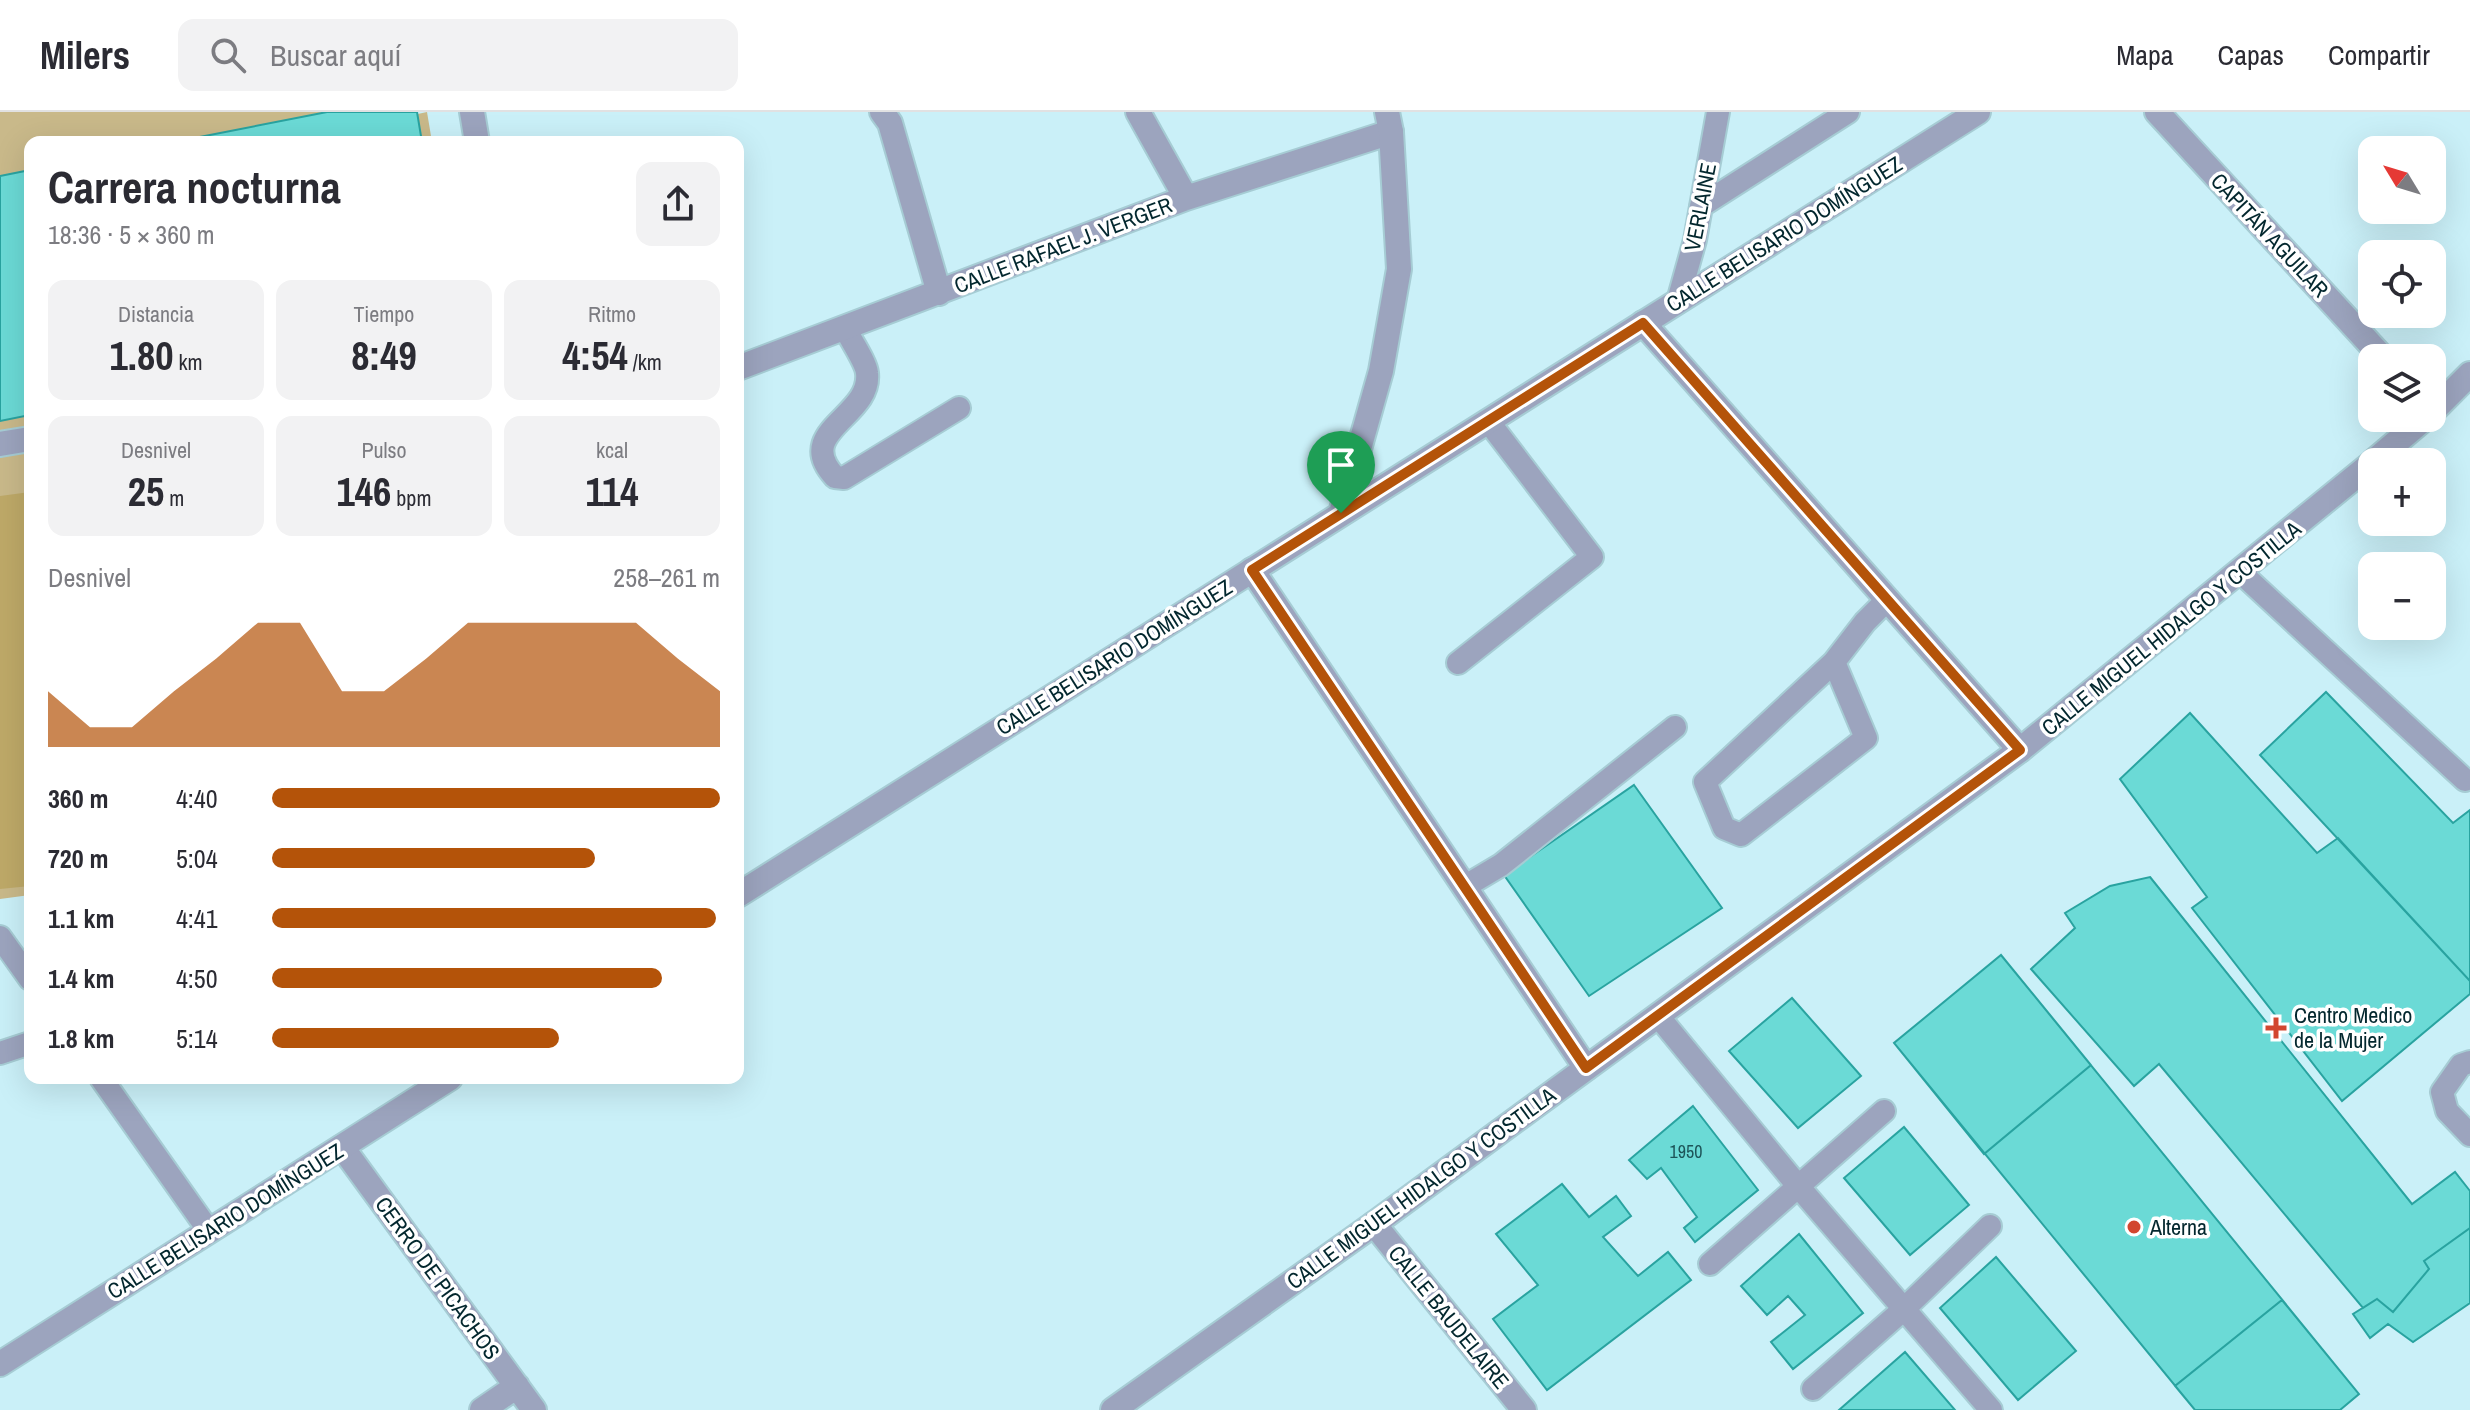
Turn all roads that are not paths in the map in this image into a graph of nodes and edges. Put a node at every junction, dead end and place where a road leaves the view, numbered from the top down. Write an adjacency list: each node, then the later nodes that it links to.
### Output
1 (472, 112): 9 (street)
2 (882, 112): 12 (street)
3 (1138, 112): 10 (street)
4 (1718, 112): 11 (lane, VERLAINE)
5 (1848, 112): 11 (lane)
6 (1978, 112): 13 (street, CALLE BELISARIO DOMÍNGUEZ)
7 (2157, 112): 16 (street, CAPITÁN AGUILAR)
8 (1389, 122): 10 (street, CALLE RAFAEL J. VERGER); 27 (street)
9 (476, 136)
10 (1186, 198): 12 (street, CALLE RAFAEL J. VERGER)
11 (1701, 206): 13 (lane, VERLAINE)
12 (939, 293): 15 (street, CALLE RAFAEL J. VERGER)
13 (1678, 301): 14 (street, CALLE BELISARIO DOMÍNGUEZ)
14 (1643, 323): 21 (street, CALLE BELISARIO DOMÍNGUEZ); 30 (street)
15 (845, 328): 17 (street, CALLE RAFAEL J. VERGER); 20 (lane)
16 (2370, 344)
17 (744, 366)
18 (2470, 374): 19 (street)
19 (2446, 398)
20 (959, 408)
21 (1488, 421): 27 (street, CALLE BELISARIO DOMÍNGUEZ); 32 (lane)
22 (2408, 432): 25 (street, CALLE MIGUEL HIDALGO Y COSTILLA)
23 (24, 440): 24 (street)
24 (0, 444)
25 (2389, 448)
26 (2358, 474): 29 (street, CALLE MIGUEL HIDALGO Y COSTILLA)
27 (1341, 513): 28 (street, CALLE BELISARIO DOMÍNGUEZ)
28 (1252, 570): 36 (street); 37 (street, CALLE BELISARIO DOMÍNGUEZ)
29 (2240, 572): 34 (street, CALLE MIGUEL HIDALGO Y COSTILLA); 35 (lane)
30 (1886, 601): 31 (lane); 34 (street)
31 (1834, 662): 31 (lane)
32 (1458, 663)
33 (1675, 727): 36 (lane)
34 (2020, 750): 40 (street, CALLE MIGUEL HIDALGO Y COSTILLA)
35 (2465, 780)
36 (1464, 887): 44 (street)
37 (744, 891)
38 (0, 937): 39 (lane)
39 (24, 971)
40 (1658, 1016): 44 (street, CALLE MIGUEL HIDALGO Y COSTILLA); 50 (lane)
41 (24, 1045): 42 (lane)
42 (0, 1053)
43 (2470, 1062): 48 (lane)
44 (1586, 1068): 51 (street, CALLE MIGUEL HIDALGO Y COSTILLA)
45 (105, 1084): 53 (lane)
46 (441, 1084): 49 (street, CALLE BELISARIO DOMÍNGUEZ)
47 (1884, 1111): 50 (lane)
48 (2470, 1135)
49 (342, 1147): 53 (street, CALLE BELISARIO DOMÍNGUEZ); 57 (street, CERRO DE PICACHOS)
50 (1798, 1186): 54 (lane); 55 (lane)
51 (1374, 1224): 59 (street, CALLE BAUDELAIRE); 62 (street, CALLE MIGUEL HIDALGO Y COSTILLA)
52 (1990, 1226): 55 (lane)
53 (209, 1231): 56 (street, CALLE BELISARIO DOMÍNGUEZ)
54 (1710, 1264)
55 (1904, 1309): 58 (lane); 63 (lane)
56 (0, 1364)
57 (517, 1386): 60 (street); 61 (street, CERRO DE PICACHOS)
58 (1813, 1389)
59 (1511, 1404)
60 (482, 1410)
61 (534, 1410)
62 (1113, 1410)
63 (1991, 1410)

